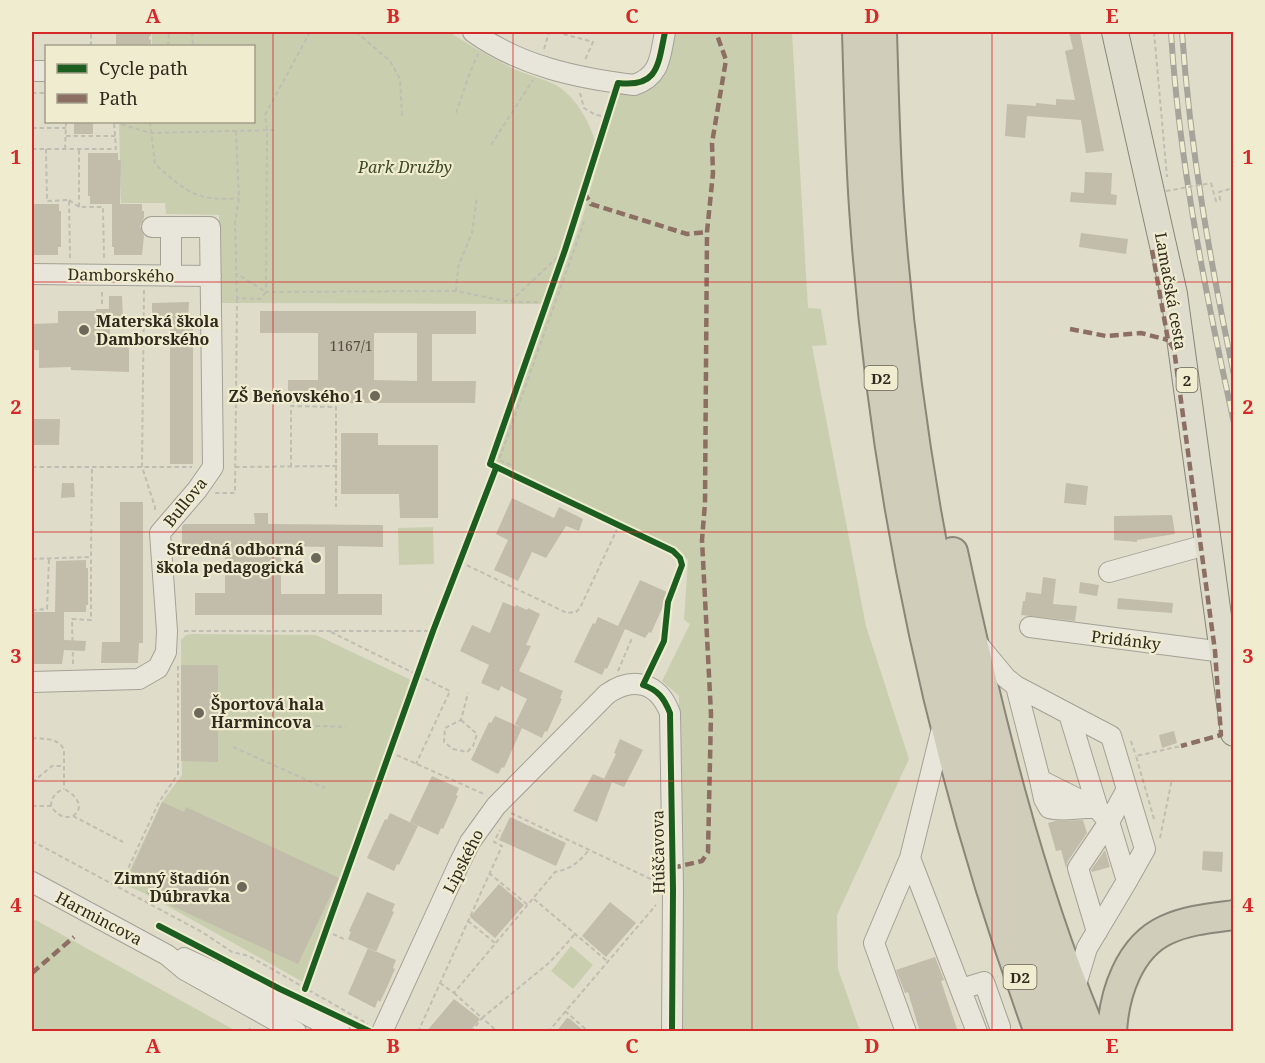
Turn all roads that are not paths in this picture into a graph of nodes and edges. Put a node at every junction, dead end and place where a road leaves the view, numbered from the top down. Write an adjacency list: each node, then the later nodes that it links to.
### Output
1 (665, 32): 5 (street)
2 (857, 32): 19 (highway, D2)
3 (882, 32): 9 (highway, D2)
4 (1115, 32): 10 (main road, Lamačská cesta / 2)
5 (477, 39)
6 (32, 274): 7 (street, Damborského)
7 (171, 276): 8 (street, Damborského); 8 (street, Bullova)
8 (211, 276): 15 (street, Bullova)
9 (921, 482): 13 (highway); 43 (highway, D2)
10 (1210, 546): 11 (street); 14 (main road, Lamačská cesta / 2)
11 (1109, 572)
12 (1029, 627): 14 (street, Pridánky)
13 (971, 636): 17 (street); 32 (highway)
14 (1223, 652): 20 (main road, Lamačská cesta / 2)
15 (32, 682)
16 (644, 685): 36 (street, Lipského); 39 (street, Húščavova)
17 (1016, 686): 18 (street); 22 (street)
18 (1069, 714): 21 (street); 22 (street)
19 (944, 719): 23 (street); 42 (highway, D2)
20 (1233, 733)
21 (1127, 789): 22 (street); 24 (street)
22 (1103, 815): 24 (street); 28 (street)
23 (910, 858): 31 (street); 40 (street)
24 (1127, 881): 28 (street)
25 (32, 882): 30 (street, Harmincova)
26 (1233, 915): 27 (highway)
27 (1182, 924): 29 (highway); 45 (highway)
28 (1097, 932): 32 (street)
29 (1233, 937)
30 (167, 954): 33 (street, Harmincova); 34 (street, Harmincova)
31 (954, 988): 35 (street); 41 (street)
32 (1074, 991): 44 (highway)
33 (292, 1006): 34 (street); 38 (street, Harmincova)
34 (268, 1025): 37 (street, Harmincova)
35 (1000, 1027)
36 (379, 1030)
37 (296, 1032)
38 (340, 1032)
39 (672, 1032)
40 (906, 1032)
41 (977, 1032)
42 (1039, 1032)
43 (1065, 1032)
44 (1091, 1032)
45 (1112, 1032)

